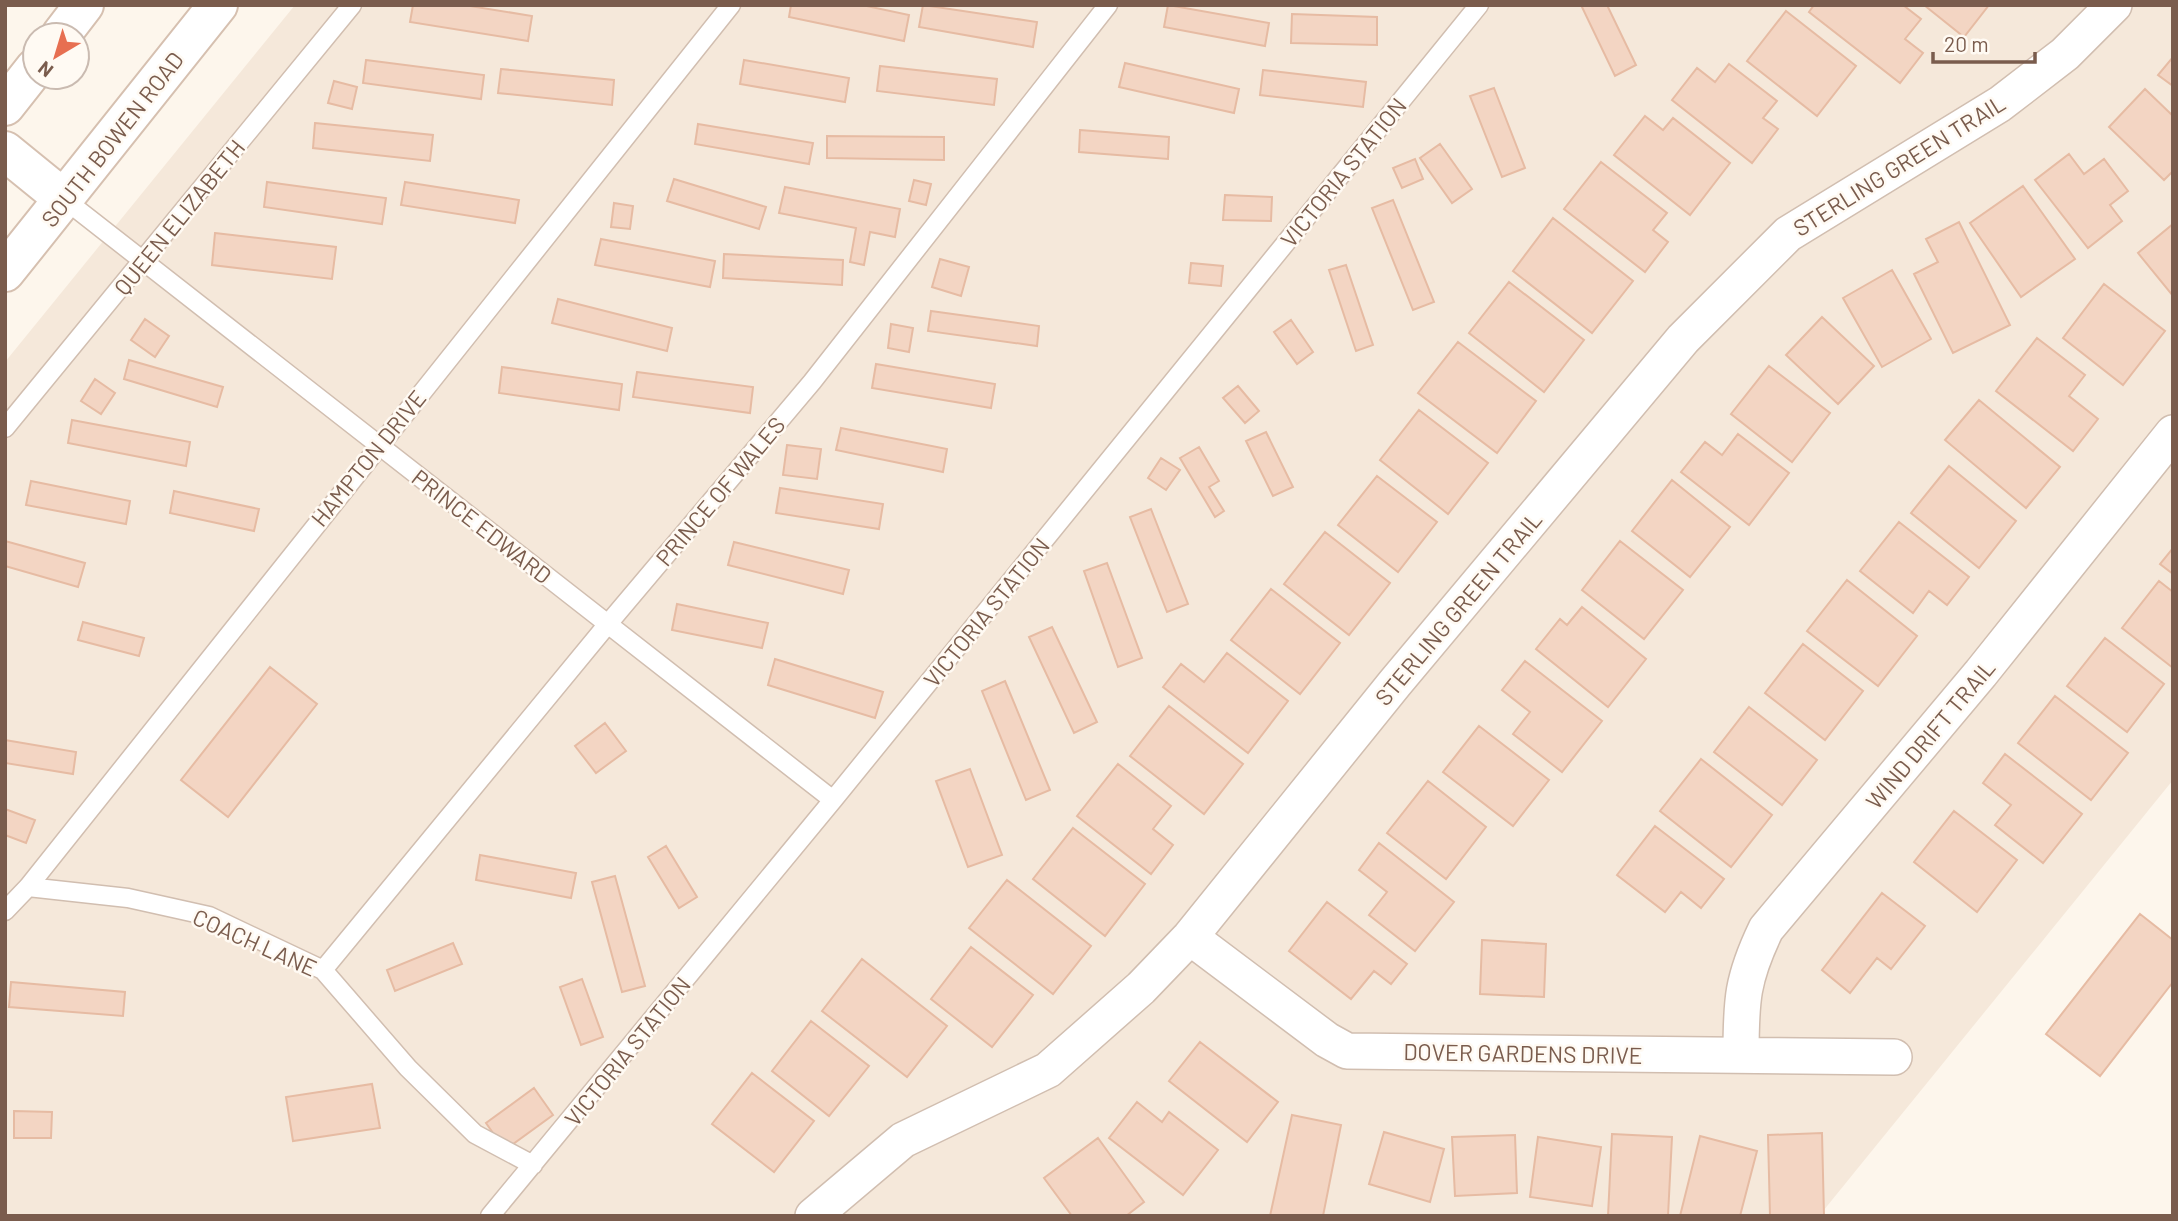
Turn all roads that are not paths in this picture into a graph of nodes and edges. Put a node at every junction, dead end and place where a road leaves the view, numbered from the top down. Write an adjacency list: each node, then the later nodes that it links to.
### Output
1 (85, 5): 8 (main road)
2 (218, 5): 12 (main road, SOUTH BOWEN ROAD)
3 (352, 5): 13 (lane, QUEEN ELIZABETH)
4 (731, 5): 17 (lane, HAMPTON DRIVE)
5 (1108, 5): 18 (lane, PRINCE OF WALES)
6 (1479, 5): 19 (lane, VICTORIA STATION)
7 (2113, 5): 22 (street, STERLING GREEN TRAIL)
8 (72, 21)
9 (21, 86): 10 (main road)
10 (5, 106)
11 (5, 151): 12 (main road)
12 (64, 199): 13 (lane, PRINCE EDWARD); 14 (main road, SOUTH BOWEN ROAD)
13 (142, 261): 15 (lane, QUEEN ELIZABETH); 17 (lane, PRINCE EDWARD)
14 (5, 272)
15 (5, 428)
16 (2173, 433): 24 (street, WIND DRIFT TRAIL)
17 (379, 444): 18 (lane, PRINCE EDWARD); 20 (lane, HAMPTON DRIVE)
18 (607, 625): 19 (lane, PRINCE EDWARD); 23 (lane, PRINCE OF WALES)
19 (833, 800): 26 (lane, VICTORIA STATION)
20 (28, 887): 21 (lane, HAMPTON DRIVE); 23 (lane, COACH LANE)
21 (5, 911)
22 (1190, 937): 24 (street, DOVER GARDENS DRIVE); 28 (street, STERLING GREEN TRAIL)
23 (323, 970): 26 (lane, COACH LANE)
24 (1741, 1055): 25 (street, DOVER GARDENS DRIVE)
25 (1894, 1057)
26 (533, 1165): 27 (lane, VICTORIA STATION)
27 (490, 1216)
28 (813, 1216)

